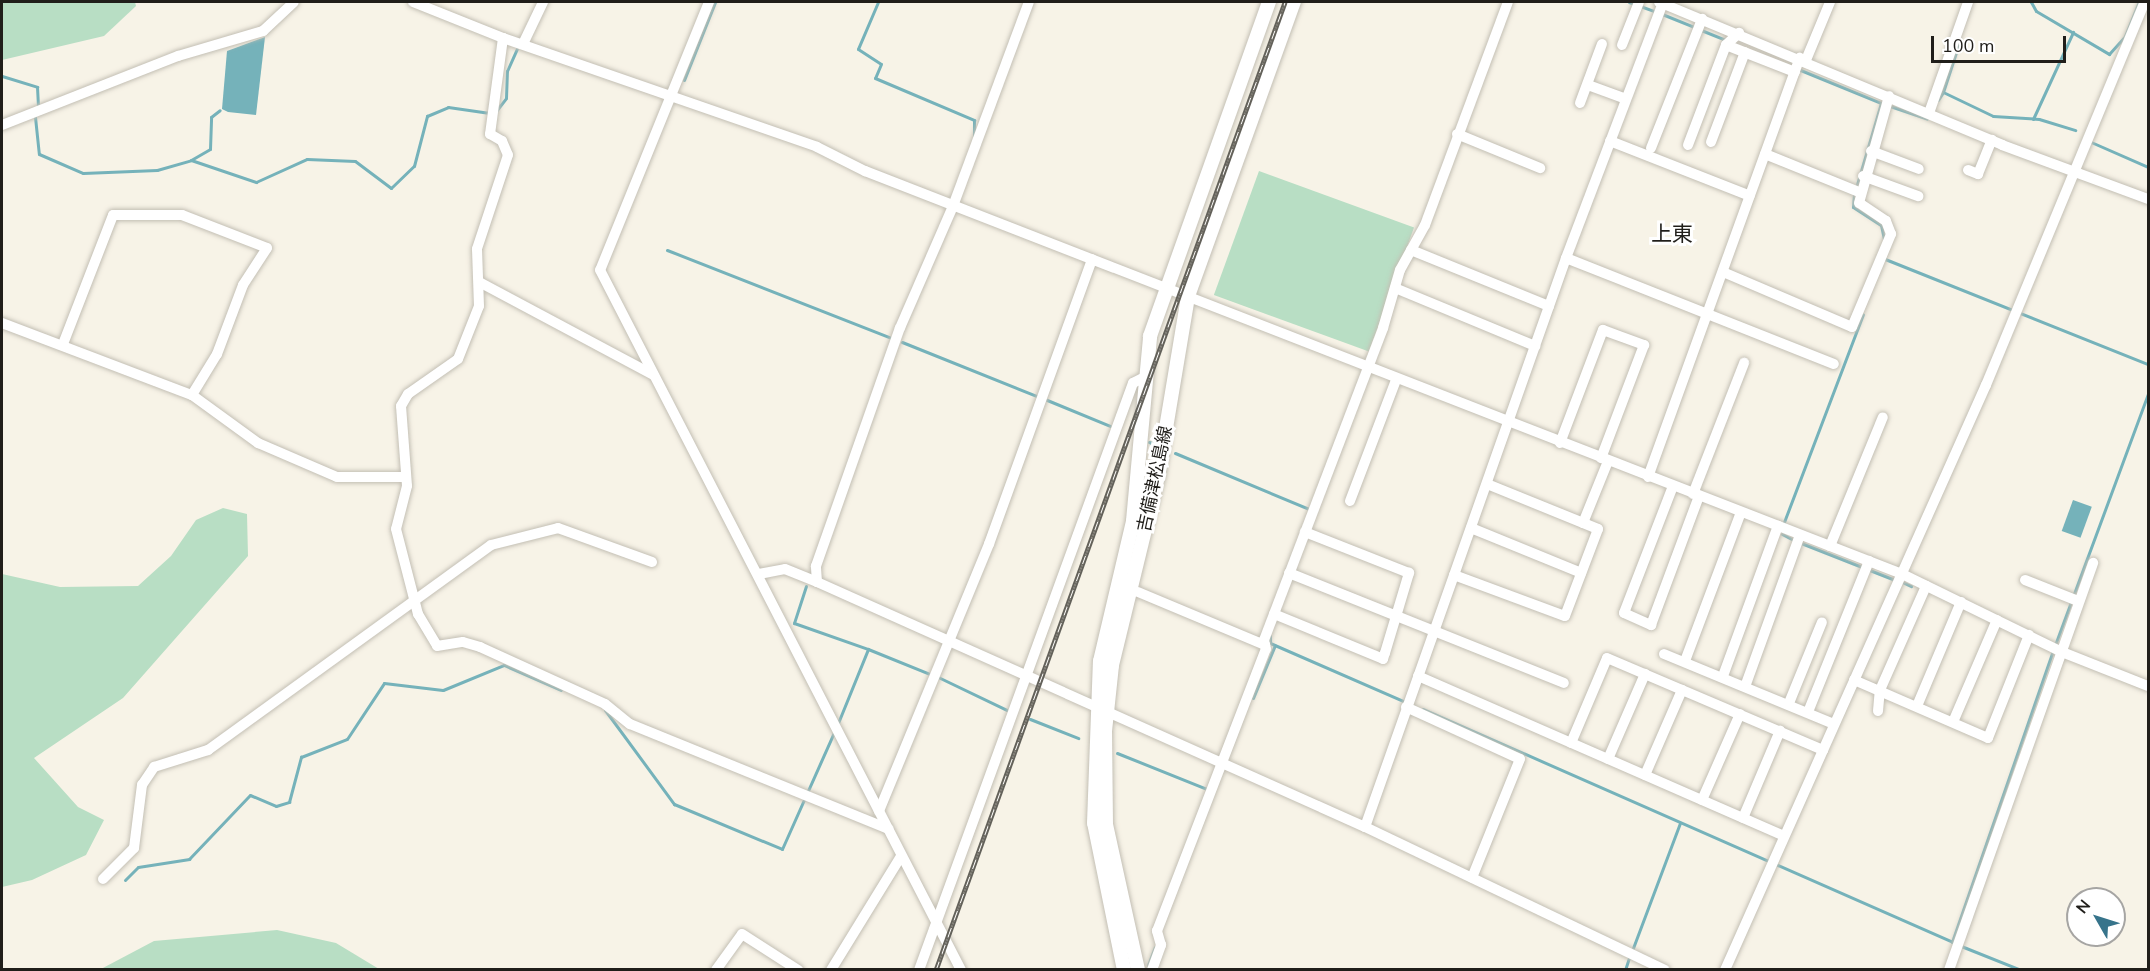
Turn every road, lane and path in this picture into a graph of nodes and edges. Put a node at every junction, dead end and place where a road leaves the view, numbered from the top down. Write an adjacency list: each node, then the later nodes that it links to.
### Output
1 (294, 2): 28 (street)
2 (413, 2): 15 (street)
3 (543, 2): 17 (street)
4 (709, 2): 23 (street)
5 (1029, 2): 46 (street)
6 (1269, 2): 52 (main road, 吉備津松島線)
7 (1294, 2): 54 (main road, 吉備津松島線)
8 (1508, 2): 29 (street)
9 (1830, 2): 21 (street)
10 (1968, 2): 27 (street)
11 (2145, 2): 40 (street)
12 (1638, 4): 19 (street)
13 (1660, 8): 14 (street); 24 (street)
14 (1700, 26): 16 (street); 34 (street)
15 (503, 38): 17 (street); 51 (street)
16 (1732, 40): 20 (street); 21 (street); 33 (street)
17 (523, 44): 23 (street)
18 (1602, 44): 22 (street)
19 (1622, 45)
20 (1745, 52): 21 (street); 32 (street)
21 (1799, 65): 26 (street); 36 (street)
22 (1588, 85): 24 (street); 25 (street)
23 (671, 94): 46 (street); 63 (street)
24 (1626, 99): 31 (street)
25 (1580, 103)
26 (1887, 103): 27 (street); 35 (street)
27 (1929, 113): 30 (street)
28 (2, 125)
29 (1459, 135): 37 (street); 47 (street)
30 (1992, 140): 39 (street); 40 (street)
31 (1611, 141): 43 (street); 48 (street)
32 (1711, 142)
33 (1688, 145)
34 (1651, 147)
35 (1871, 151): 38 (street); 41 (street)
36 (1766, 154): 42 (street); 43 (street)
37 (1540, 168)
38 (1919, 169)
39 (1968, 170)
40 (2074, 172): 45 (street); 91 (street)
41 (1863, 176): 42 (street); 44 (street)
42 (1856, 191): 50 (street)
43 (1750, 196): 50 (street)
44 (1918, 196)
45 (2148, 199)
46 (953, 206): 49 (street); 93 (street)
47 (1414, 251): 53 (street); 55 (street)
48 (1566, 258): 55 (street); 56 (street)
49 (1092, 259): 52 (street); 105 (street)
50 (1723, 272): 56 (street)
51 (481, 283): 63 (street); 71 (street)
52 (1167, 287): 54 (street); 64 (main road, 吉備津松島線)
53 (1397, 289): 59 (street); 62 (street)
54 (1188, 297): 62 (street); 123 (main road, 吉備津松島線)
55 (1549, 306): 59 (street)
56 (1709, 312): 61 (street); 72 (street)
57 (2, 323): 58 (street)
58 (63, 344): 66 (street); 66 (street)
59 (1535, 346): 68 (street)
60 (1744, 363): 75 (street)
61 (1834, 364)
62 (1370, 369): 65 (street); 81 (street)
63 (653, 375): 88 (street)
64 (1143, 378): 111 (street); 123 (main road, 吉備津松島線)
65 (1396, 380): 68 (street); 76 (street)
66 (192, 395): 71 (street)
67 (1883, 417): 83 (street)
68 (1509, 424): 69 (street); 73 (street)
69 (1560, 443): 70 (street); 70 (street)
70 (1604, 460): 72 (street); 78 (street)
71 (404, 477): 97 (street)
72 (1648, 477): 74 (street)
73 (1487, 484): 78 (street); 80 (street)
74 (1673, 486): 75 (street); 75 (street)
75 (1696, 495): 77 (street)
76 (1350, 501)
77 (1741, 512): 79 (street); 109 (street)
78 (1583, 523): 87 (street)
79 (1778, 526): 82 (street); 113 (street)
80 (1471, 528): 87 (street); 90 (street)
81 (1308, 532): 89 (street); 100 (street)
82 (1798, 540): 83 (street); 116 (street)
83 (1830, 546): 86 (street)
84 (652, 562): 97 (street)
85 (2093, 563): 96 (street)
86 (1867, 566): 91 (street); 125 (street)
87 (1581, 573): 90 (street)
88 (759, 574): 93 (street); 136 (street)
89 (1292, 574): 99 (street); 100 (street)
90 (1454, 574): 103 (street)
91 (1900, 579): 94 (street); 114 (street)
92 (2025, 580): 96 (street)
93 (817, 582): 105 (street)
94 (1926, 586): 98 (street); 119 (street)
95 (1138, 592): 106 (street)
96 (2077, 600): 107 (street)
97 (412, 601): 139 (street); 143 (street)
98 (1961, 602): 101 (street); 122 (street)
99 (1277, 615): 100 (street); 106 (street)
100 (1396, 616): 103 (street)
101 (1997, 620): 104 (street); 127 (street)
102 (1822, 622): 121 (street)
103 (1436, 631): 112 (street); 115 (street)
104 (2029, 635): 107 (street); 127 (street)
105 (950, 641): 111 (street); 136 (street)
106 (1265, 645): 133 (street)
107 (2056, 649): 117 (street); 155 (street)
108 (1664, 654): 109 (street)
109 (1685, 662): 113 (street)
110 (1645, 674): 118 (street); 130 (street); 132 (street)
111 (1026, 676): 123 (street); 144 (street)
112 (1418, 676): 120 (street); 130 (street)
113 (1723, 676): 116 (street)
114 (1854, 680): 119 (street); 128 (street)
115 (1564, 683)
116 (1746, 684): 121 (street)
117 (2148, 686)
118 (1682, 690): 126 (street); 134 (street)
119 (1880, 690): 122 (street); 124 (street)
120 (1408, 703): 138 (street); 142 (street)
121 (1789, 703): 125 (street)
122 (1917, 706): 127 (street)
123 (1101, 710): 133 (street); 150 (main road, 吉備津松島線); 151 (main road, 吉備津松島線)
124 (1878, 711)
125 (1808, 712): 128 (street)
126 (1740, 714): 129 (street); 135 (street)
127 (1953, 722)
128 (1834, 724): 131 (street)
129 (1780, 731): 131 (street); 137 (street)
130 (1571, 743): 132 (street)
131 (1823, 750): 140 (street)
132 (1608, 759): 134 (street)
133 (1224, 764): 138 (street); 152 (street)
134 (1645, 775): 135 (street)
135 (1702, 800): 137 (street)
136 (879, 811): 139 (street)
137 (1743, 818): 140 (street)
138 (1365, 827): 142 (street)
139 (888, 830): 141 (street)
140 (1784, 836): 154 (street)
141 (901, 856): 144 (street); 147 (street)
142 (1472, 878): 153 (street)
143 (103, 879)
144 (937, 921): 148 (street); 149 (street)
145 (716, 969): 146 (street)
146 (798, 969)
147 (831, 969)
148 (919, 969)
149 (961, 969)
150 (1124, 969)
151 (1138, 969)
152 (1152, 969)
153 (1665, 969)
154 (1725, 969)
155 (1949, 969)

